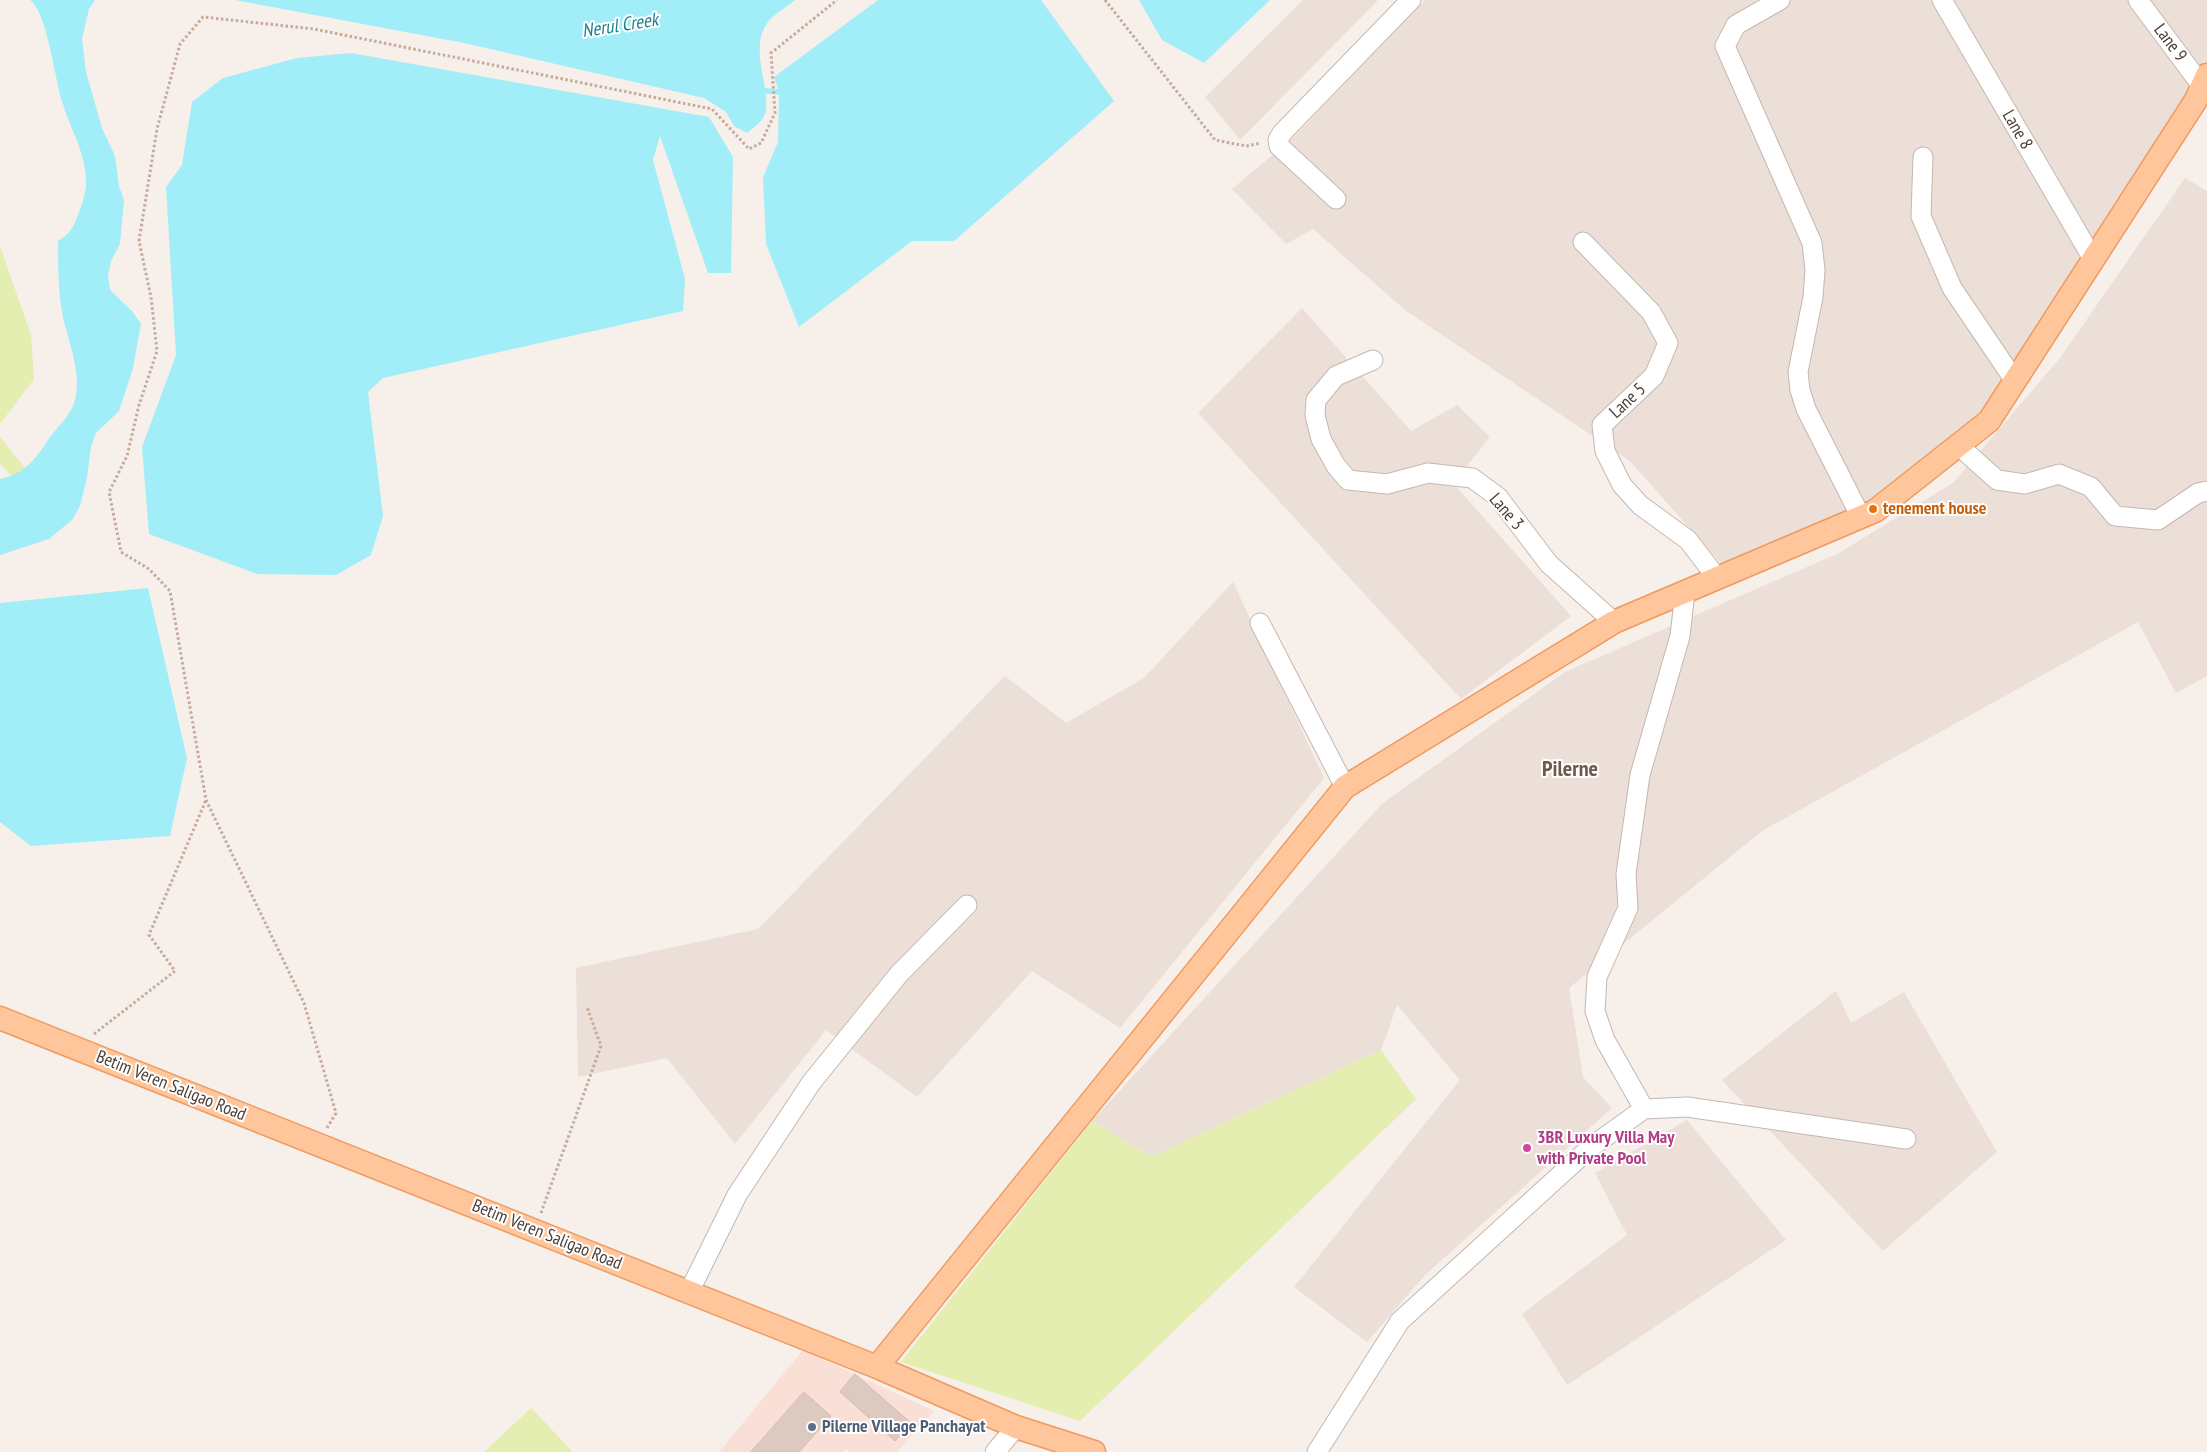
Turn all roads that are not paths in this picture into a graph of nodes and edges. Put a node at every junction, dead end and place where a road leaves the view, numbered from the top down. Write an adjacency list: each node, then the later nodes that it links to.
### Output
1 (1411, 0): 7 (street)
2 (1780, 0): 14 (street)
3 (1942, 0): 9 (street, Lane 8)
4 (2138, 0): 5 (street, Lane 9)
5 (2205, 83): 9 (main road)
6 (1923, 157): 11 (street)
7 (1336, 199)
8 (1583, 242): 15 (street, Lane 5)
9 (2093, 260): 11 (main road)
10 (1373, 360): 17 (street, Lane 3)
11 (2014, 382): 12 (main road)
12 (1959, 446): 13 (street); 14 (main road)
13 (2207, 491)
14 (1862, 517): 15 (main road)
15 (1717, 578): 16 (main road)
16 (1685, 592): 17 (main road); 22 (street)
17 (1614, 622): 19 (main road)
18 (1260, 623): 19 (street)
19 (1345, 787): 25 (main road)
20 (967, 906): 24 (street)
21 (0, 1018): 24 (main road, Betim Veren Saligao Road)
22 (1644, 1108): 23 (street); 29 (street)
23 (1906, 1139)
24 (689, 1292): 25 (main road, Betim Veren Saligao Road)
25 (877, 1367): 26 (main road, Betim Veren Saligao Road)
26 (1016, 1427): 27 (street); 28 (main road, Betim Veren Saligao Road)
27 (995, 1452)
28 (1094, 1452)
29 (1317, 1452)

